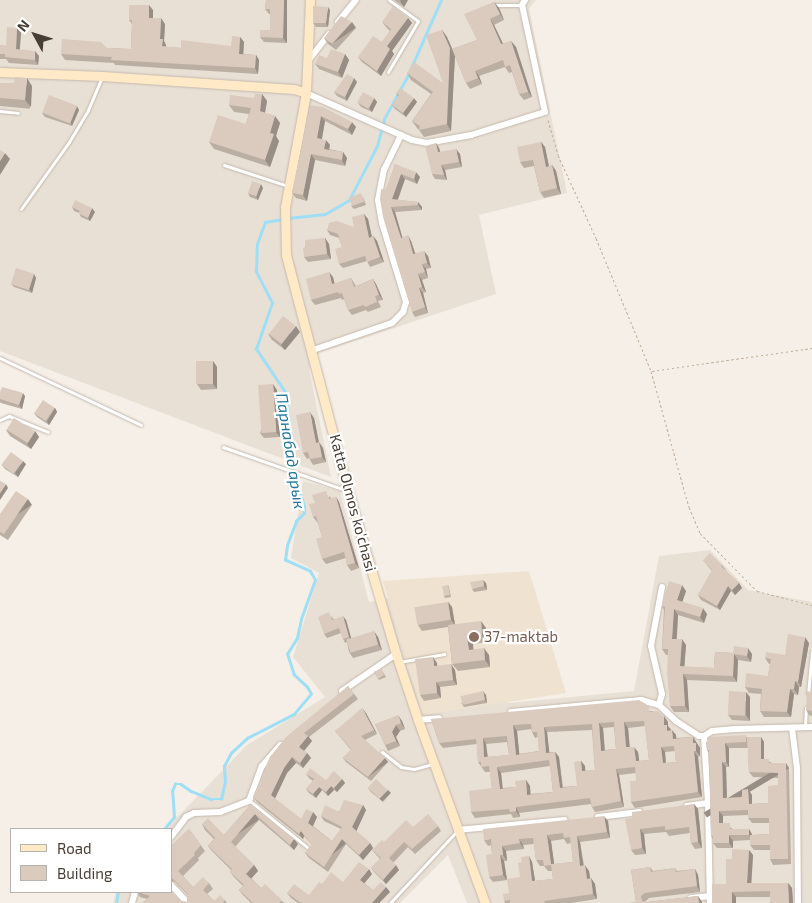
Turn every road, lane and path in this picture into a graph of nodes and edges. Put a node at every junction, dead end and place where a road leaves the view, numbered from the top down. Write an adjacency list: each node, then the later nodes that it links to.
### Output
1 (310, 0): 6 (street, Katta Olmos ko'chasi)
2 (356, 0): 6 (street)
3 (389, 0): 8 (lane)
4 (524, 2): 5 (lane); 12 (street)
5 (488, 6)
6 (308, 61): 10 (street, Katta Olmos ko'chasi)
7 (0, 72): 9 (street)
8 (388, 72)
9 (102, 76): 10 (street); 17 (lane)
10 (306, 93): 14 (street); 16 (street, Katta Olmos ko'chasi)
11 (0, 111): 13 (lane)
12 (545, 112): 14 (street); 21 (path)
13 (18, 113)
14 (401, 135): 19 (street)
15 (224, 166): 16 (lane)
16 (289, 186): 19 (street, Katta Olmos ko'chasi)
17 (21, 209)
18 (812, 348): 21 (path)
19 (313, 350): 26 (street, Katta Olmos ko'chasi)
20 (0, 358): 23 (lane)
21 (651, 371): 28 (path)
22 (0, 420): 24 (lane)
23 (141, 425)
24 (48, 432)
25 (223, 447): 26 (lane)
26 (348, 491): 31 (street, Katta Olmos ko'chasi)
27 (662, 587): 33 (street)
28 (812, 605)
29 (812, 652): 37 (lane)
30 (444, 654): 31 (lane)
31 (398, 658): 32 (street); 36 (street, Katta Olmos ko'chasi)
32 (338, 694)
33 (659, 705): 34 (street); 39 (street)
34 (505, 712)
35 (447, 718): 36 (street)
36 (418, 720): 42 (street, Katta Olmos ko'chasi)
37 (808, 727): 38 (street)
38 (792, 728): 39 (street); 58 (street)
39 (704, 736): 44 (street)
40 (287, 737): 43 (street)
41 (382, 752): 42 (lane)
42 (433, 764): 49 (street, Katta Olmos ko'chasi)
43 (249, 801): 50 (street); 51 (lane)
44 (708, 803): 45 (street); 54 (street)
45 (679, 807)
46 (649, 811): 47 (street)
47 (590, 818)
48 (572, 819): 49 (street)
49 (457, 830): 56 (lane); 57 (street, Katta Olmos ko'chasi)
50 (172, 836)
51 (307, 847)
52 (172, 886): 55 (street)
53 (684, 899): 54 (street)
54 (710, 899)
55 (188, 903)
56 (390, 903)
57 (484, 903)
58 (798, 903)

